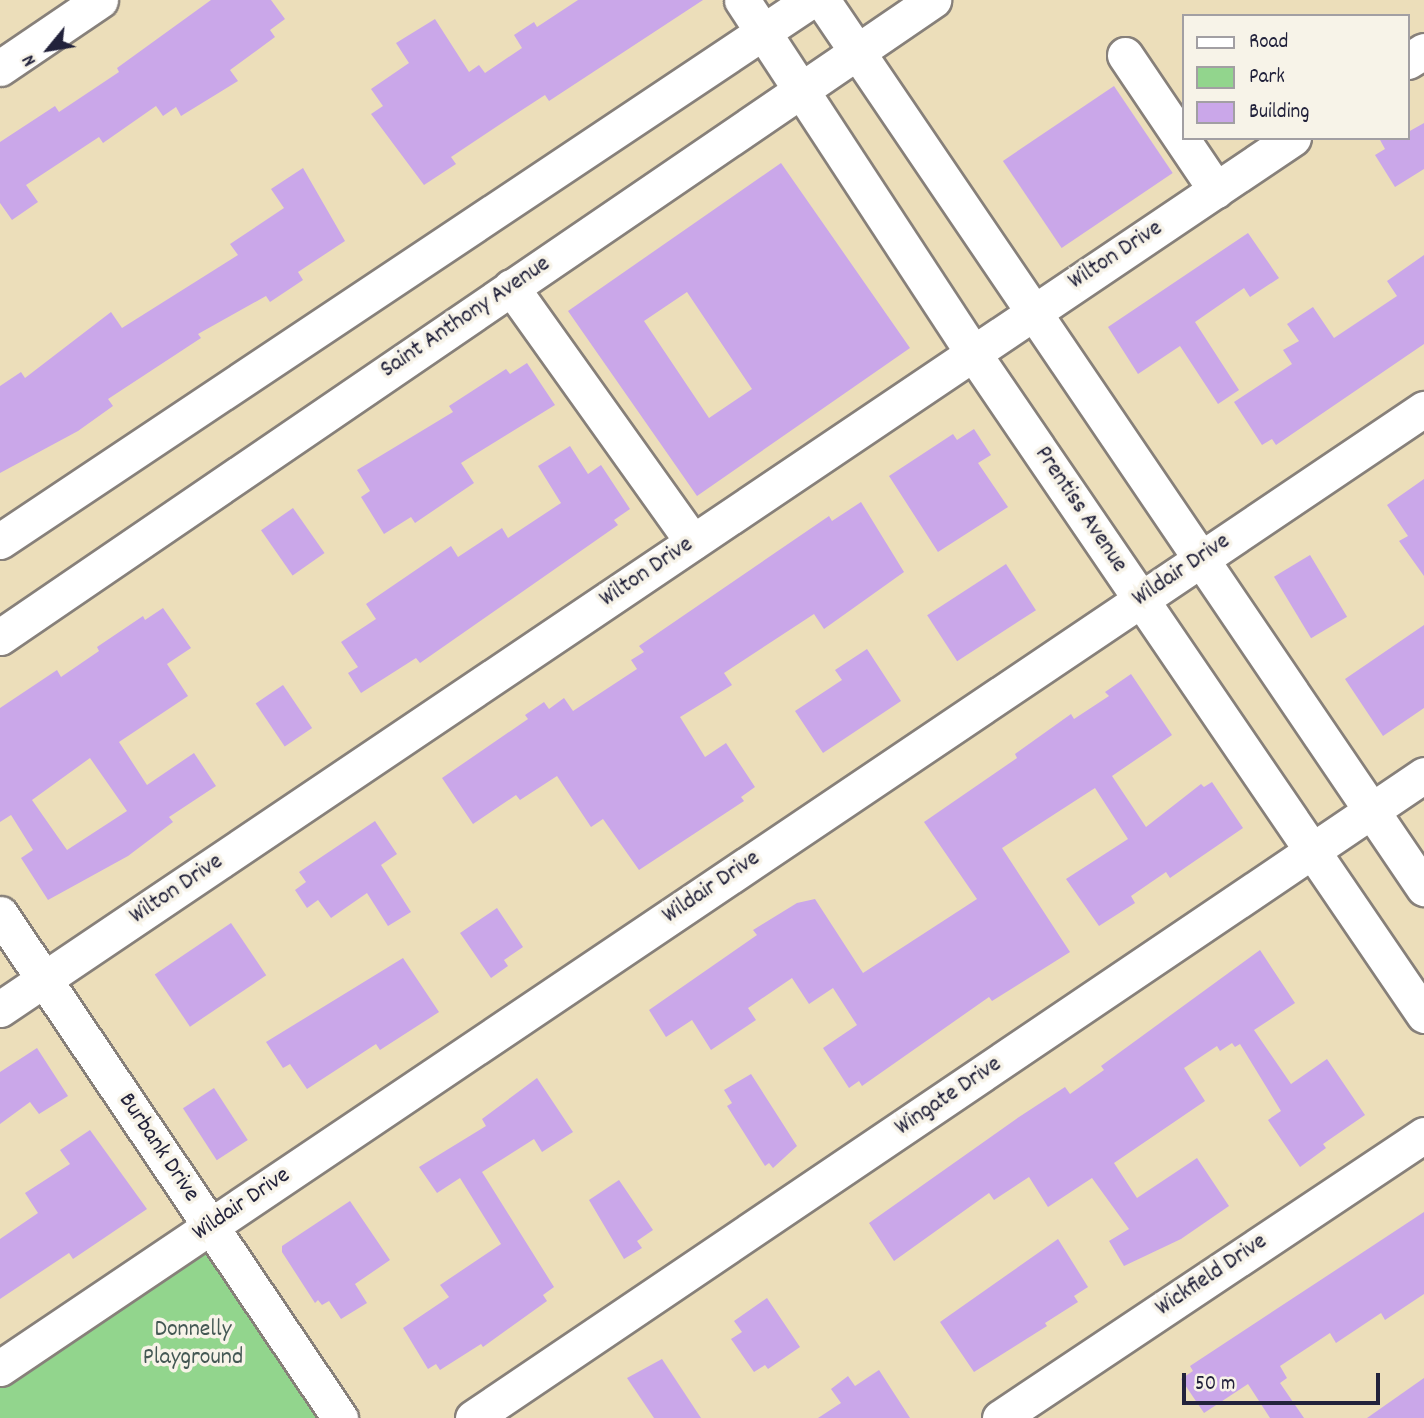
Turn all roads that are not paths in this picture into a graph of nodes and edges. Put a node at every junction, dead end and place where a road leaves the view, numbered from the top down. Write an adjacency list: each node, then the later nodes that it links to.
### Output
1 (100, 0): 9 (street)
2 (742, 0): 6 (street, Prentiss Avenue)
3 (811, 0): 6 (street)
4 (822, 0): 7 (street)
5 (933, 0): 7 (street, Saint Anthony Avenue)
6 (764, 32): 10 (street, Prentiss Avenue); 19 (street)
7 (856, 51): 10 (street, Saint Anthony Avenue); 16 (street)
8 (1125, 55): 12 (street)
9 (0, 68)
10 (799, 90): 15 (street, Saint Anthony Avenue); 17 (street, Prentiss Avenue)
11 (1182, 140): 14 (street)
12 (1182, 140)
13 (1290, 140): 14 (street, Wilton Drive)
14 (1216, 190): 16 (street, Wilton Drive)
15 (512, 287): 20 (street); 23 (street, Saint Anthony Avenue)
16 (1033, 310): 17 (street, Wilton Drive); 21 (street)
17 (974, 353): 20 (street, Wilton Drive); 22 (street, Prentiss Avenue)
18 (1424, 409): 21 (street, Wildair Drive)
19 (0, 541)
20 (692, 542): 29 (street, Wilton Drive)
21 (1201, 558): 22 (street, Wildair Drive); 25 (street)
22 (1140, 599): 26 (street, Prentiss Avenue); 33 (street, Wildair Drive)
23 (0, 637)
24 (1424, 775): 25 (street, Wingate Drive)
25 (1372, 810): 26 (street, Wingate Drive); 27 (street)
26 (1312, 851): 31 (street, Prentiss Avenue); 36 (street, Wingate Drive)
27 (1424, 888)
28 (0, 914): 29 (street, Burbank Drive)
29 (44, 979): 30 (street, Wilton Drive); 33 (street, Burbank Drive)
30 (0, 1009)
31 (1424, 1015)
32 (1424, 1135): 37 (street, Wickfield Drive)
33 (211, 1226): 34 (street, Wildair Drive); 35 (street, Burbank Drive)
34 (0, 1368)
35 (340, 1418)
36 (473, 1418)
37 (1000, 1418)

